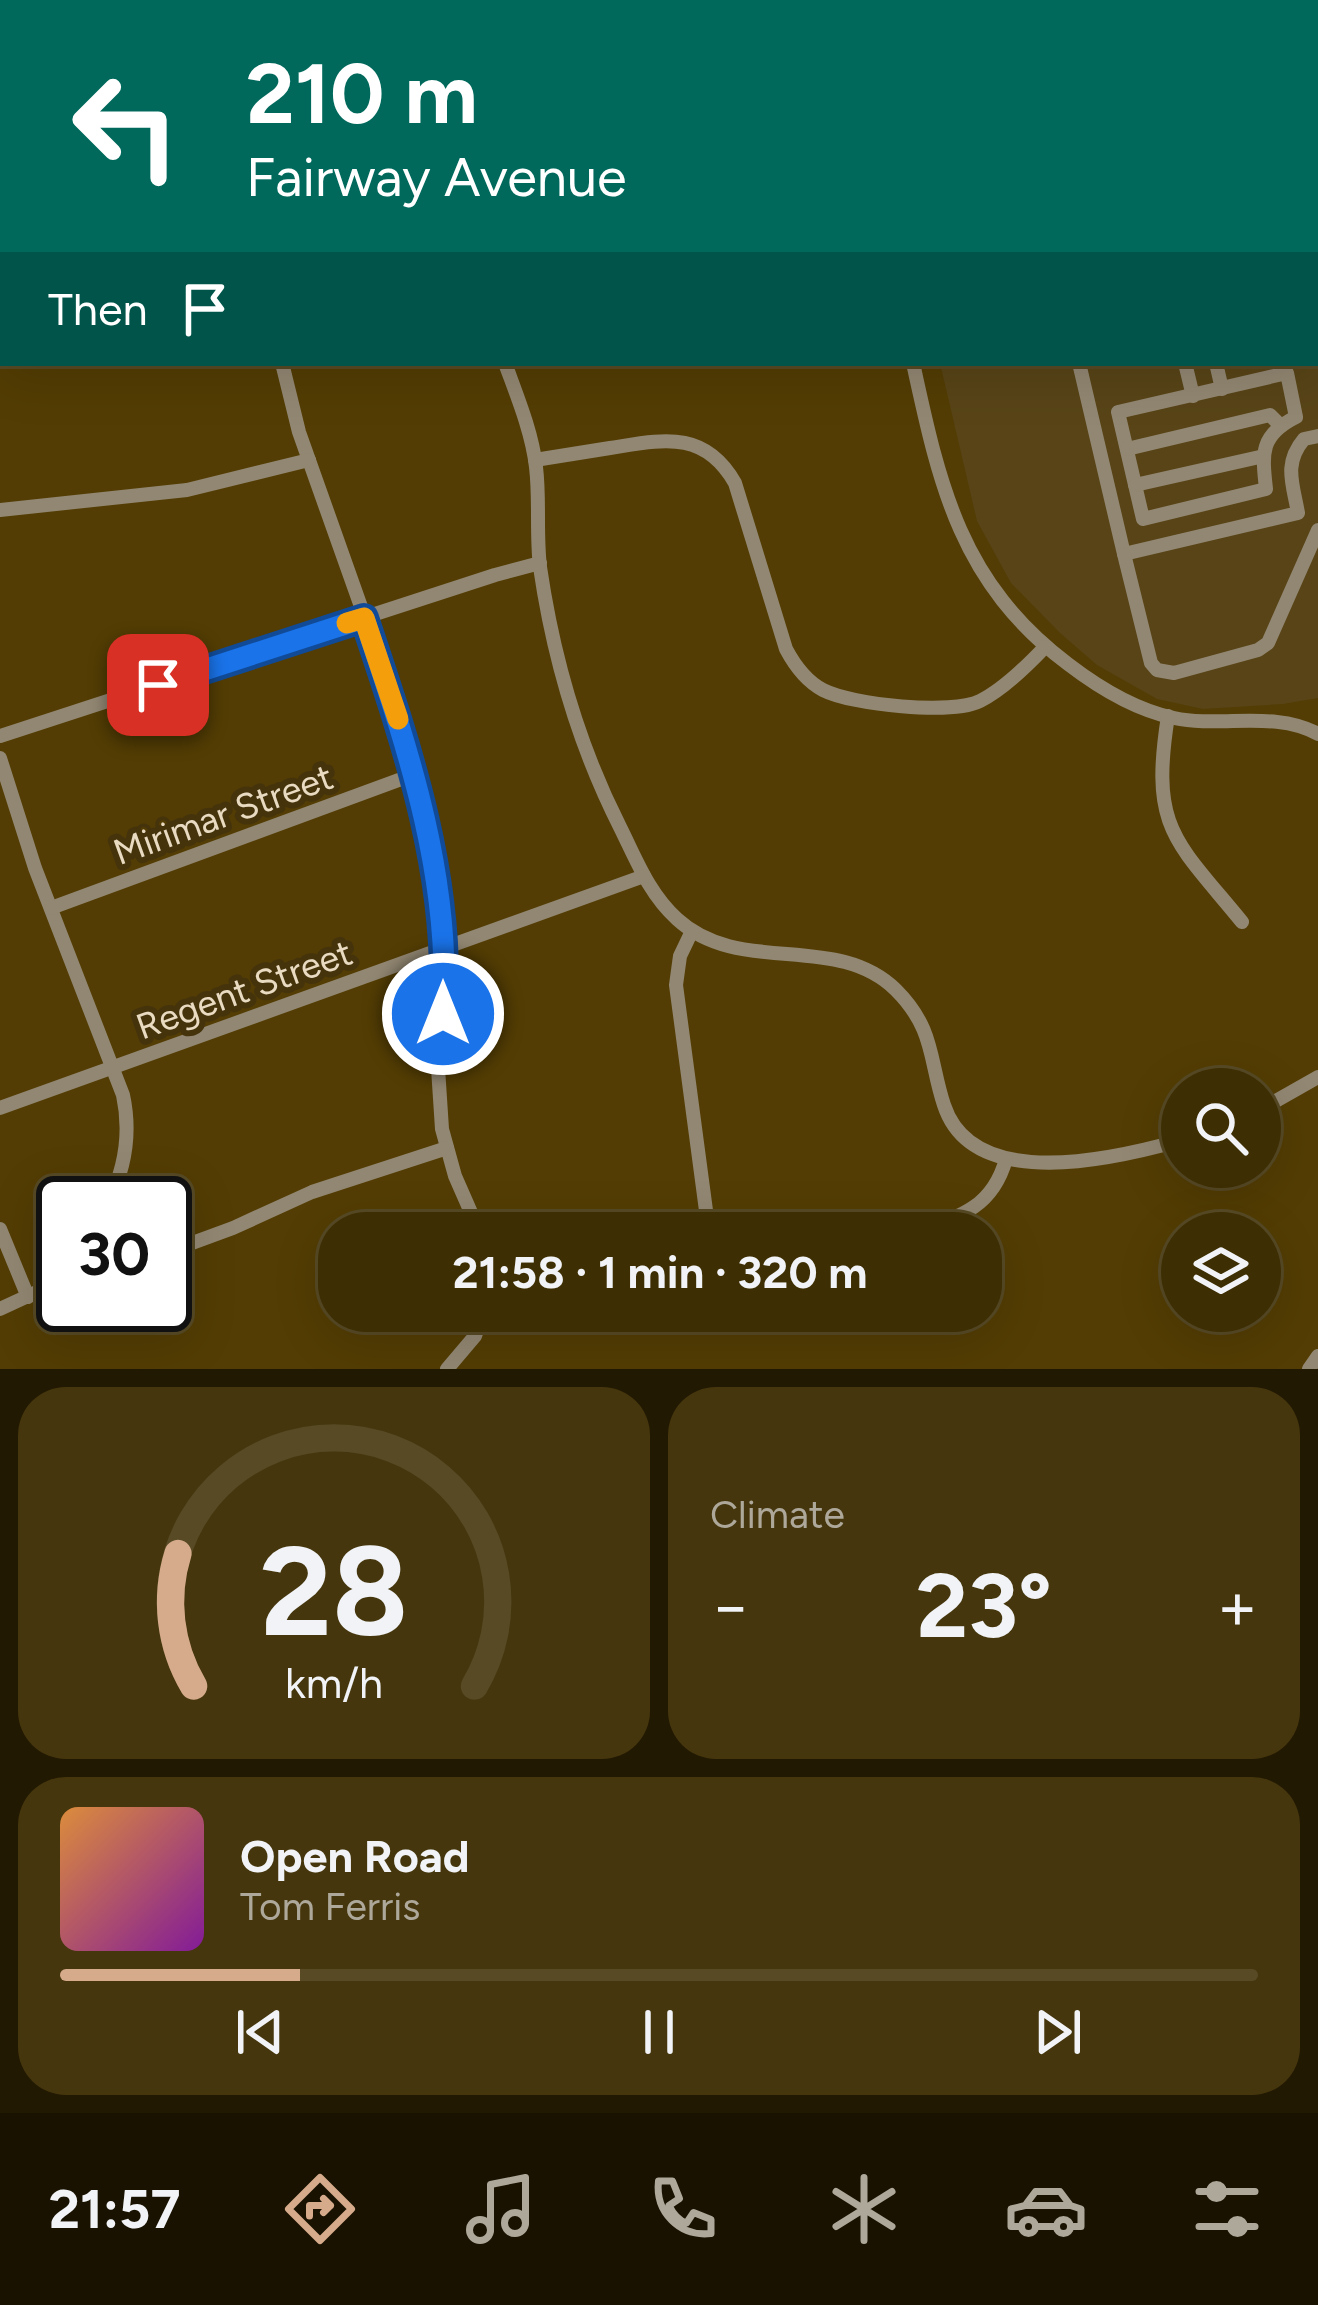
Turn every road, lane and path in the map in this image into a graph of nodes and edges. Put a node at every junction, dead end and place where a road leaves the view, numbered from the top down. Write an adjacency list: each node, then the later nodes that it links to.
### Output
1 (283, 366): 14 (street)
2 (506, 366): 15 (street)
3 (915, 366): 23 (street)
4 (1080, 366): 20 (street)
5 (1186, 366): 9 (street)
6 (1217, 366): 8 (street)
7 (1287, 368): 8 (street); 10 (street)
8 (1222, 388): 9 (street)
9 (1193, 396): 12 (street)
10 (1281, 426): 12 (street); 13 (street)
11 (1318, 436): 18 (street)
12 (1127, 449): 16 (street)
13 (1264, 456): 16 (street); 16 (street)
14 (309, 460): 17 (street); 22 (street)
15 (535, 460): 21 (street); 23 (street)
16 (1135, 485)
17 (0, 510)
18 (1298, 513): 19 (street); 20 (street)
19 (1318, 528): 20 (street)
20 (1124, 554)
21 (540, 563): 22 (street); 29 (street)
22 (364, 618): 26 (street); 28 (street)
23 (1045, 647): 24 (street)
24 (1168, 716): 25 (street); 31 (street)
25 (1318, 734)
26 (0, 736)
27 (0, 758): 30 (street)
28 (415, 774): 30 (street, Mirimar Street); 33 (street)
29 (644, 876): 32 (street); 33 (street, Regent Street)
30 (51, 908): 34 (street)
31 (1242, 922)
32 (692, 931): 40 (street); 43 (street)
33 (443, 947): 34 (street, Regent Street); 39 (street)
34 (114, 1067): 37 (street, Regent Street); 41 (street)
35 (1318, 1077): 36 (street)
36 (1281, 1098)
37 (0, 1108)
38 (1161, 1146): 40 (street)
39 (446, 1148): 42 (street); 46 (street)
40 (1006, 1160): 44 (street)
41 (118, 1176)
42 (471, 1212)
43 (706, 1212)
44 (967, 1212)
45 (0, 1229): 48 (street)
46 (192, 1243)
47 (36, 1292): 48 (street)
48 (28, 1297): 49 (street)
49 (0, 1309)
50 (476, 1332): 52 (street)
51 (1318, 1356): 53 (street)
52 (447, 1369)
53 (1309, 1369)

